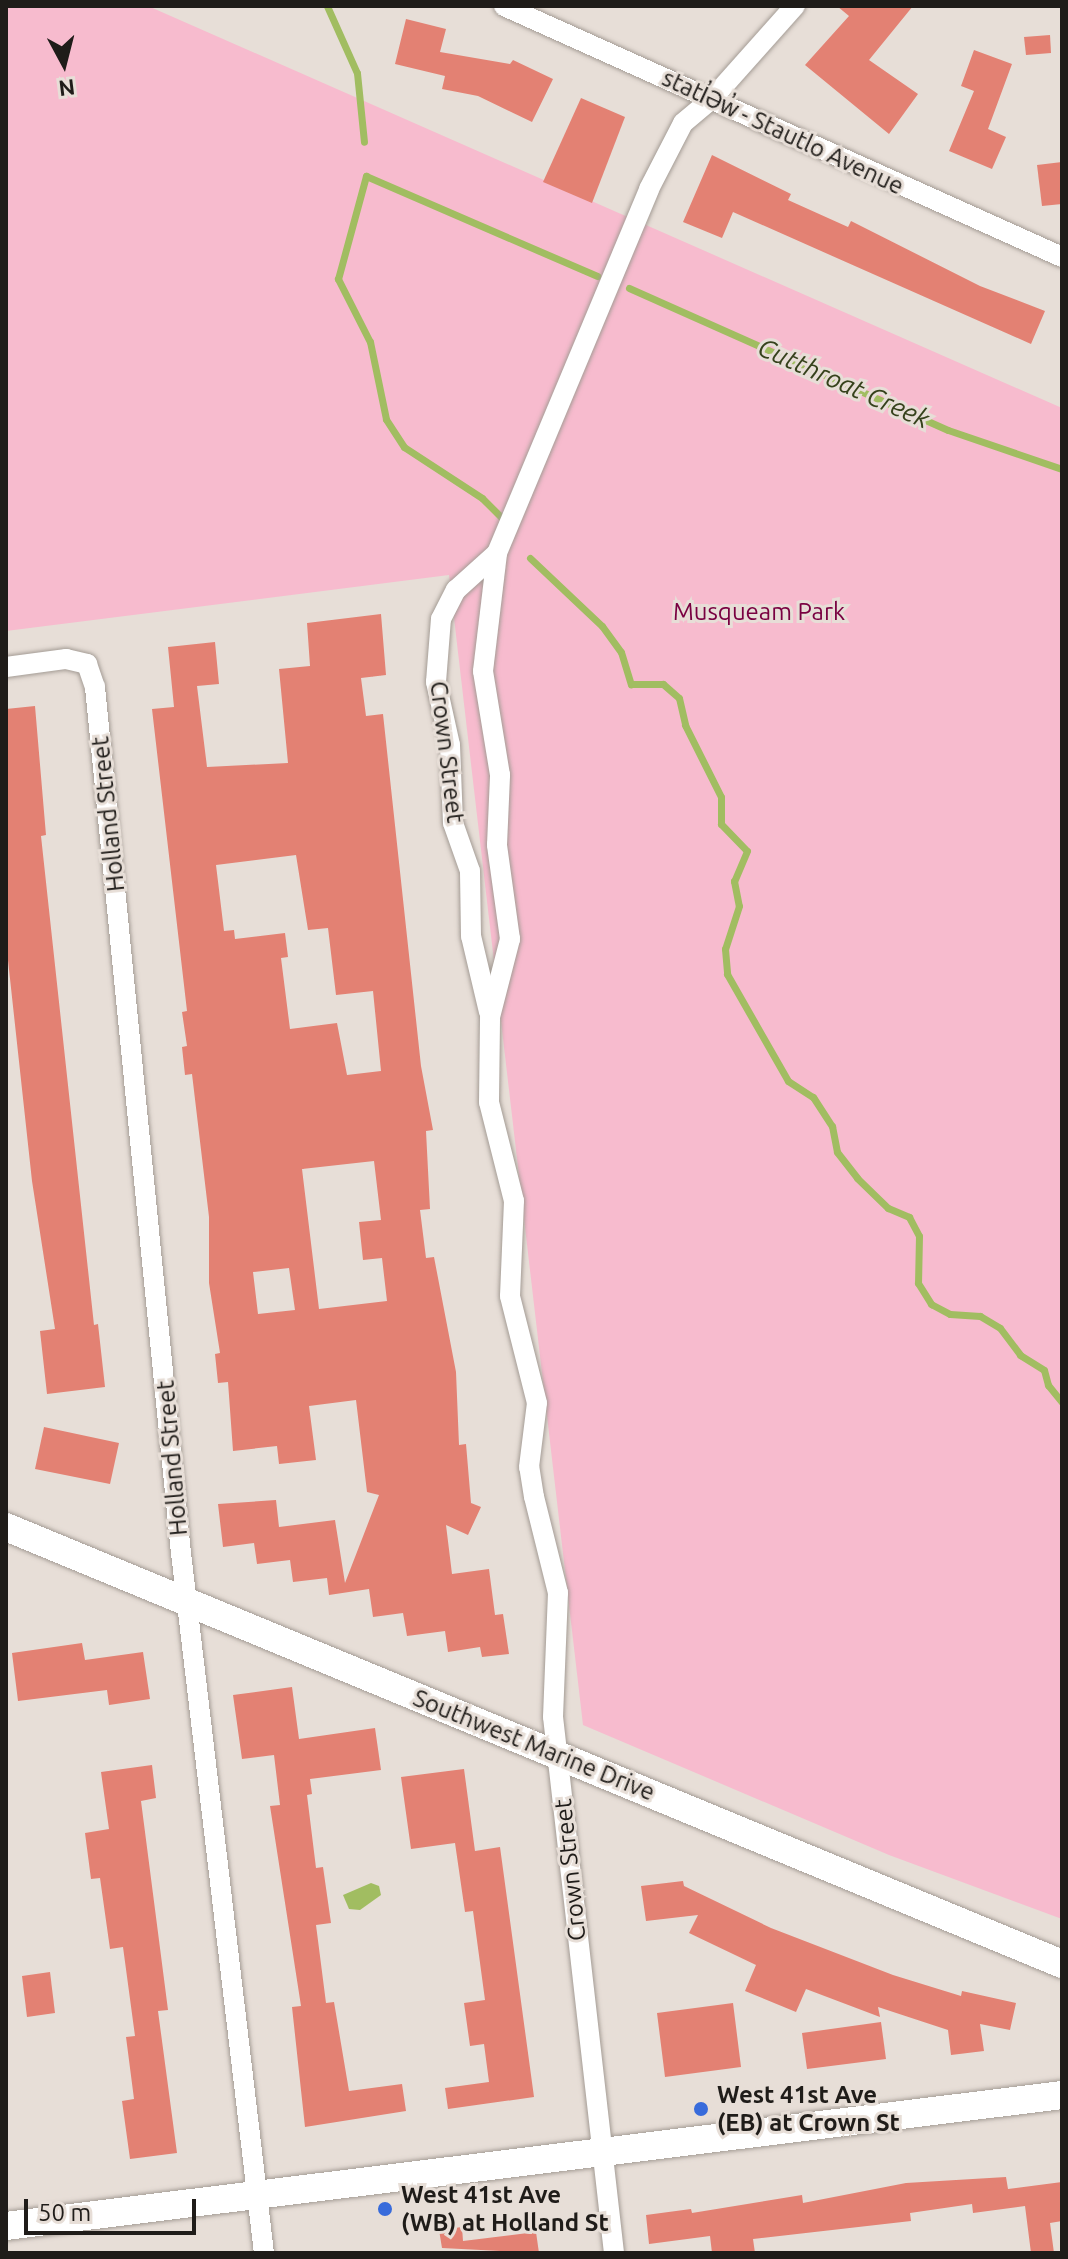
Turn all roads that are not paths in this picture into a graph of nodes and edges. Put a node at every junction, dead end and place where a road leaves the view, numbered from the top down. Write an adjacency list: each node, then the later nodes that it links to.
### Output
1 (504, 6): 3 (street, statl̓əw̓ - Stautlo Avenue)
2 (795, 6): 3 (street, Crown Street)
3 (712, 99): 4 (street, statl̓əw̓ - Stautlo Avenue); 5 (street, Crown Street)
4 (1062, 257)
5 (497, 553): 7 (street, Crown Street); 7 (street, Crown Street)
6 (6, 667): 9 (street, Holland Street)
7 (490, 1017): 10 (street, Crown Street)
8 (6, 1527): 9 (main road, Southwest Marine Drive)
9 (187, 1598): 10 (main road, Southwest Marine Drive); 16 (street, Holland Street)
10 (558, 1757): 11 (main road, Southwest Marine Drive); 15 (street, Crown Street)
11 (1053, 1959): 12 (main road)
12 (1062, 1987)
13 (1062, 2069): 14 (main road)
14 (1054, 2096): 15 (main road)
15 (600, 2153): 16 (main road); 19 (street, Crown Street)
16 (258, 2196): 17 (main road); 18 (street, Holland Street)
17 (6, 2226)
18 (264, 2253)
19 (614, 2253)

